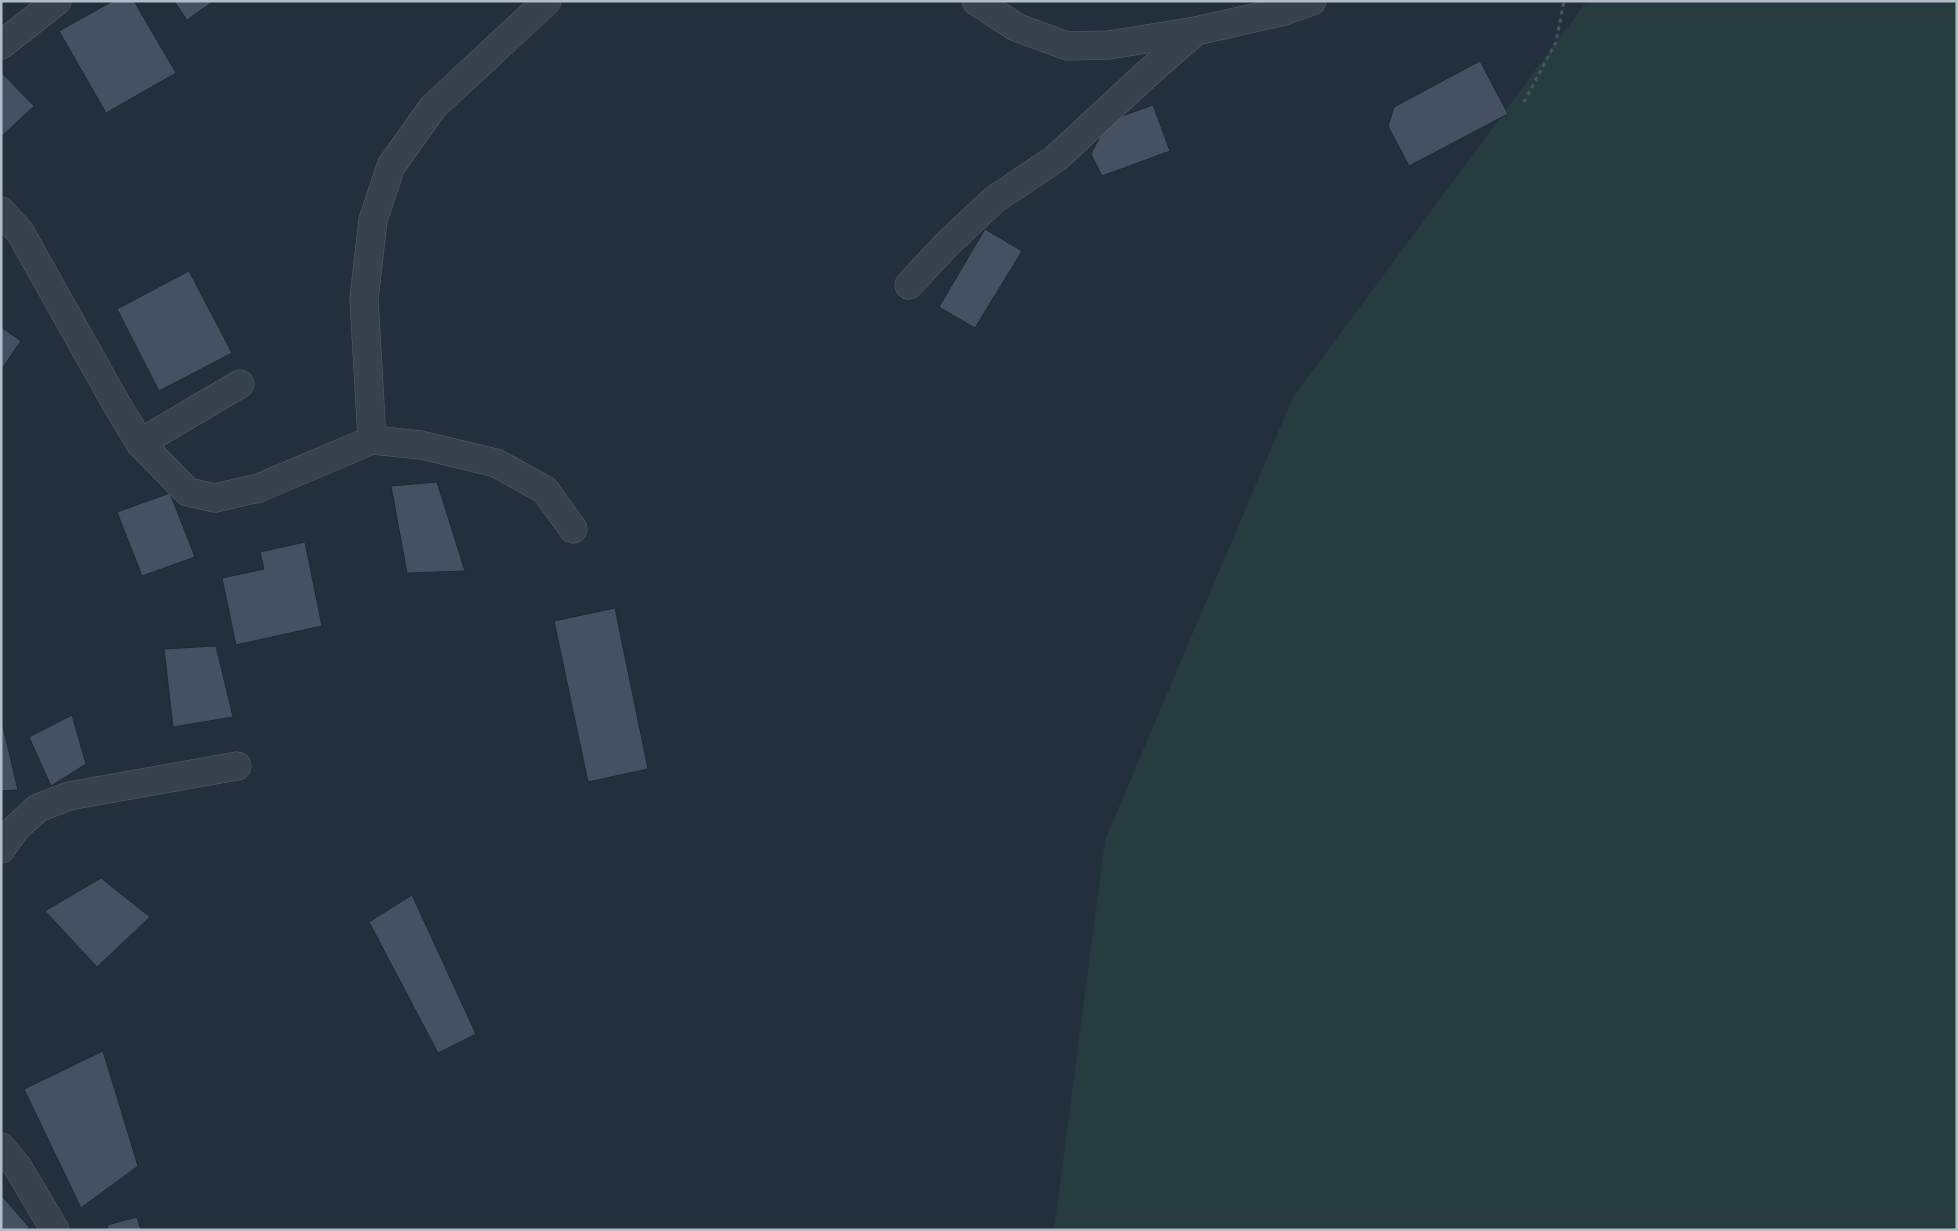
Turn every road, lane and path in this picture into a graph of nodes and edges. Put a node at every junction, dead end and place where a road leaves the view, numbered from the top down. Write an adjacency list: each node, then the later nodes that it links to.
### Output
1 (57, 1): 7 (street)
2 (547, 1): 12 (street)
3 (976, 1): 6 (street)
4 (1312, 1): 6 (street)
5 (1564, 1): 8 (path)
6 (1196, 32): 10 (street)
7 (1, 45)
8 (1524, 102)
9 (1, 211): 13 (street)
10 (909, 285)
11 (240, 384): 13 (street)
12 (372, 440): 13 (street); 14 (street)
13 (140, 442)
14 (573, 529)
15 (237, 766): 16 (street)
16 (1, 850)
17 (1, 1147): 18 (street)
18 (55, 1230)

